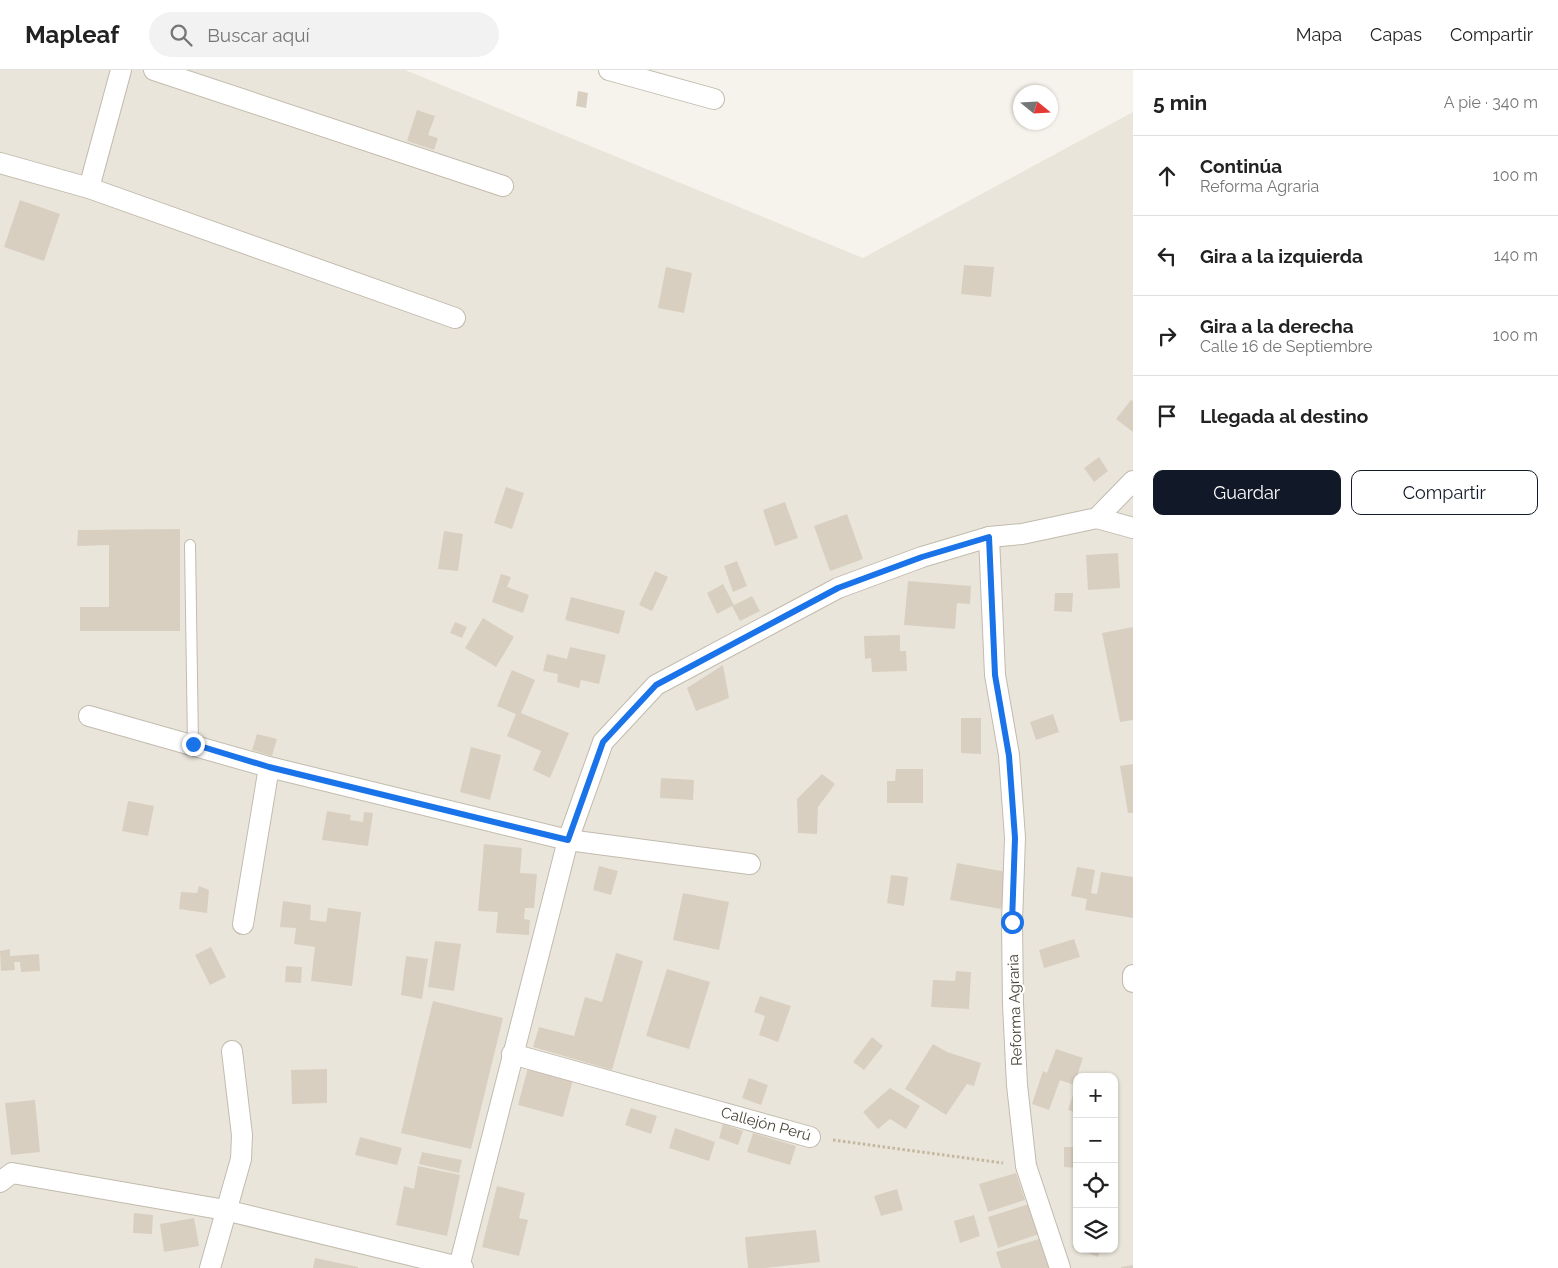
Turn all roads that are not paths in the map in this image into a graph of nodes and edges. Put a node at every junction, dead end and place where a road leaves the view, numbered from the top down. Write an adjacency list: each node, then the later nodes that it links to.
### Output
1 (121, 70): 7 (street)
2 (154, 70): 6 (street)
3 (609, 70): 4 (street)
4 (714, 99)
5 (0, 164): 7 (street)
6 (503, 186)
7 (89, 188): 8 (street)
8 (455, 318)
9 (1133, 482): 10 (street)
10 (1097, 518): 11 (street); 12 (street)
11 (1133, 528)
12 (989, 537): 17 (street); 29 (street, Reforma Agraria)
13 (190, 545): 15 (lane)
14 (88, 716): 15 (street)
15 (193, 744): 16 (street)
16 (269, 767): 17 (street); 19 (street)
17 (568, 840): 18 (street); 23 (street)
18 (750, 864)
19 (244, 924)
20 (1133, 975): 21 (street)
21 (1133, 982)
22 (232, 1051): 26 (street)
23 (512, 1054): 24 (street, Callejón Perú); 28 (street)
24 (810, 1137)
25 (0, 1182): 26 (street)
26 (225, 1210): 27 (street); 28 (street)
27 (210, 1268)
28 (461, 1268)
29 (1060, 1268)

